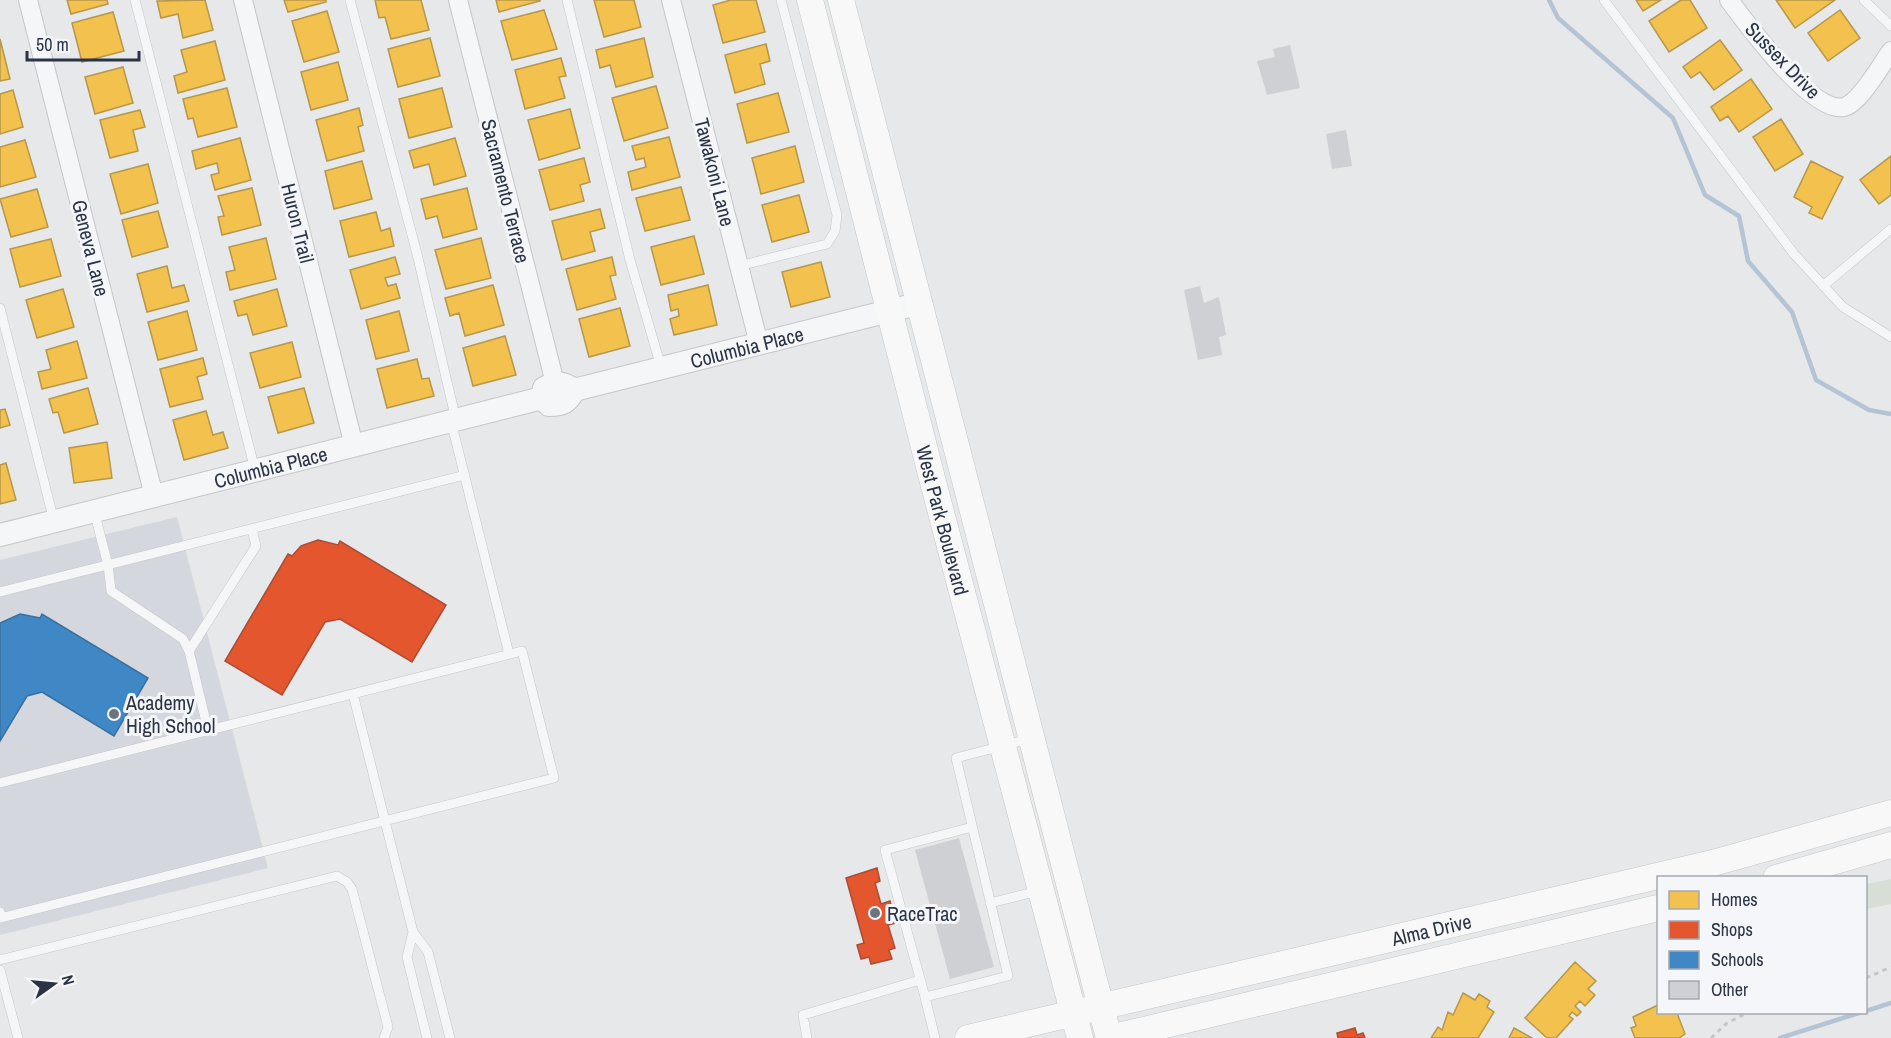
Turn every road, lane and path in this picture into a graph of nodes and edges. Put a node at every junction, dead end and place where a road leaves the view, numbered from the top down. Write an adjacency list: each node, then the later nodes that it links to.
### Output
1 (28, 0): 30 (street, Geneva Lane)
2 (135, 0): 28 (lane)
3 (243, 0): 27 (street, Huron Trail)
4 (350, 0): 26 (lane)
5 (458, 0): 25 (street, Sacramento Terrace)
6 (567, 0): 24 (lane)
7 (671, 0): 17 (street, Tawakoni Lane)
8 (781, 0): 17 (lane)
9 (810, 0): 21 (main road, West Park Boulevard)
10 (841, 0): 19 (main road, West Park Boulevard)
11 (1604, 0): 18 (lane)
12 (1729, 0): 15 (street, Sussex Drive)
13 (1864, 0): 14 (lane)
14 (1891, 26)
15 (1891, 51)
16 (1891, 229): 18 (lane)
17 (739, 266): 23 (street, Tawakoni Lane)
18 (1824, 286): 22 (lane)
19 (921, 303): 21 (street, Columbia Place); 41 (main road, West Park Boulevard)
20 (0, 308): 32 (lane)
21 (890, 311): 23 (street, Columbia Place); 42 (main road, West Park Boulevard)
22 (1891, 337)
23 (759, 344): 24 (street, Columbia Place)
24 (662, 368): 25 (street, Columbia Place)
25 (557, 390): 26 (street, Columbia Place)
26 (453, 421): 27 (street, Columbia Place); 29 (lane)
27 (354, 446): 28 (street, Columbia Place)
28 (255, 470): 30 (street, Columbia Place)
29 (465, 475): 33 (lane); 38 (lane)
30 (154, 496): 31 (street, Columbia Place)
31 (94, 511): 32 (street, Columbia Place); 35 (lane)
32 (54, 521): 34 (street, Columbia Place)
33 (252, 529): 35 (lane); 37 (lane)
34 (0, 535)
35 (108, 565): 36 (lane); 37 (lane)
36 (0, 592)
37 (189, 651): 40 (lane)
38 (509, 654): 39 (lane); 45 (lane)
39 (353, 694): 40 (lane); 45 (lane)
40 (208, 730): 43 (lane)
41 (1032, 738): 42 (lane); 66 (main road, West Park Boulevard)
42 (1002, 746): 46 (lane); 53 (main road, West Park Boulevard)
43 (0, 783)
44 (1891, 813): 47 (main road, Alma Drive)
45 (385, 821): 56 (lane); 58 (lane)
46 (972, 827): 54 (lane); 64 (lane)
47 (1808, 837): 49 (main road); 51 (main road, Alma Drive)
48 (1891, 845): 49 (main road)
49 (1816, 867): 52 (main road)
50 (1657, 876): 57 (main road, Alma Drive)
51 (1658, 876)
52 (1783, 876)
53 (1041, 891): 54 (lane); 67 (main road, West Park Boulevard)
54 (990, 903): 65 (lane)
55 (1657, 908): 59 (main road, Alma Drive)
56 (0, 912)
57 (1434, 929): 59 (main road); 66 (main road, Alma Drive)
58 (413, 932): 71 (lane); 72 (lane)
59 (1442, 959): 77 (main road, Alma Drive)
60 (0, 960): 70 (lane)
61 (1891, 967): 63 (path)
62 (0, 970): 69 (lane)
63 (1867, 978)
64 (920, 980): 65 (lane); 73 (lane)
65 (925, 997): 74 (lane)
66 (1102, 1006): 67 (main road, Alma Drive); 77 (main road, West Park Boulevard)
67 (1074, 1012): 75 (main road, Alma Drive); 76 (main road, West Park Boulevard)
68 (1745, 1014): 78 (path)
69 (18, 1038)
70 (384, 1038)
71 (427, 1038)
72 (450, 1038)
73 (807, 1038)
74 (935, 1038)
75 (968, 1038)
76 (1080, 1038)
77 (1110, 1038)
78 (1711, 1038)

